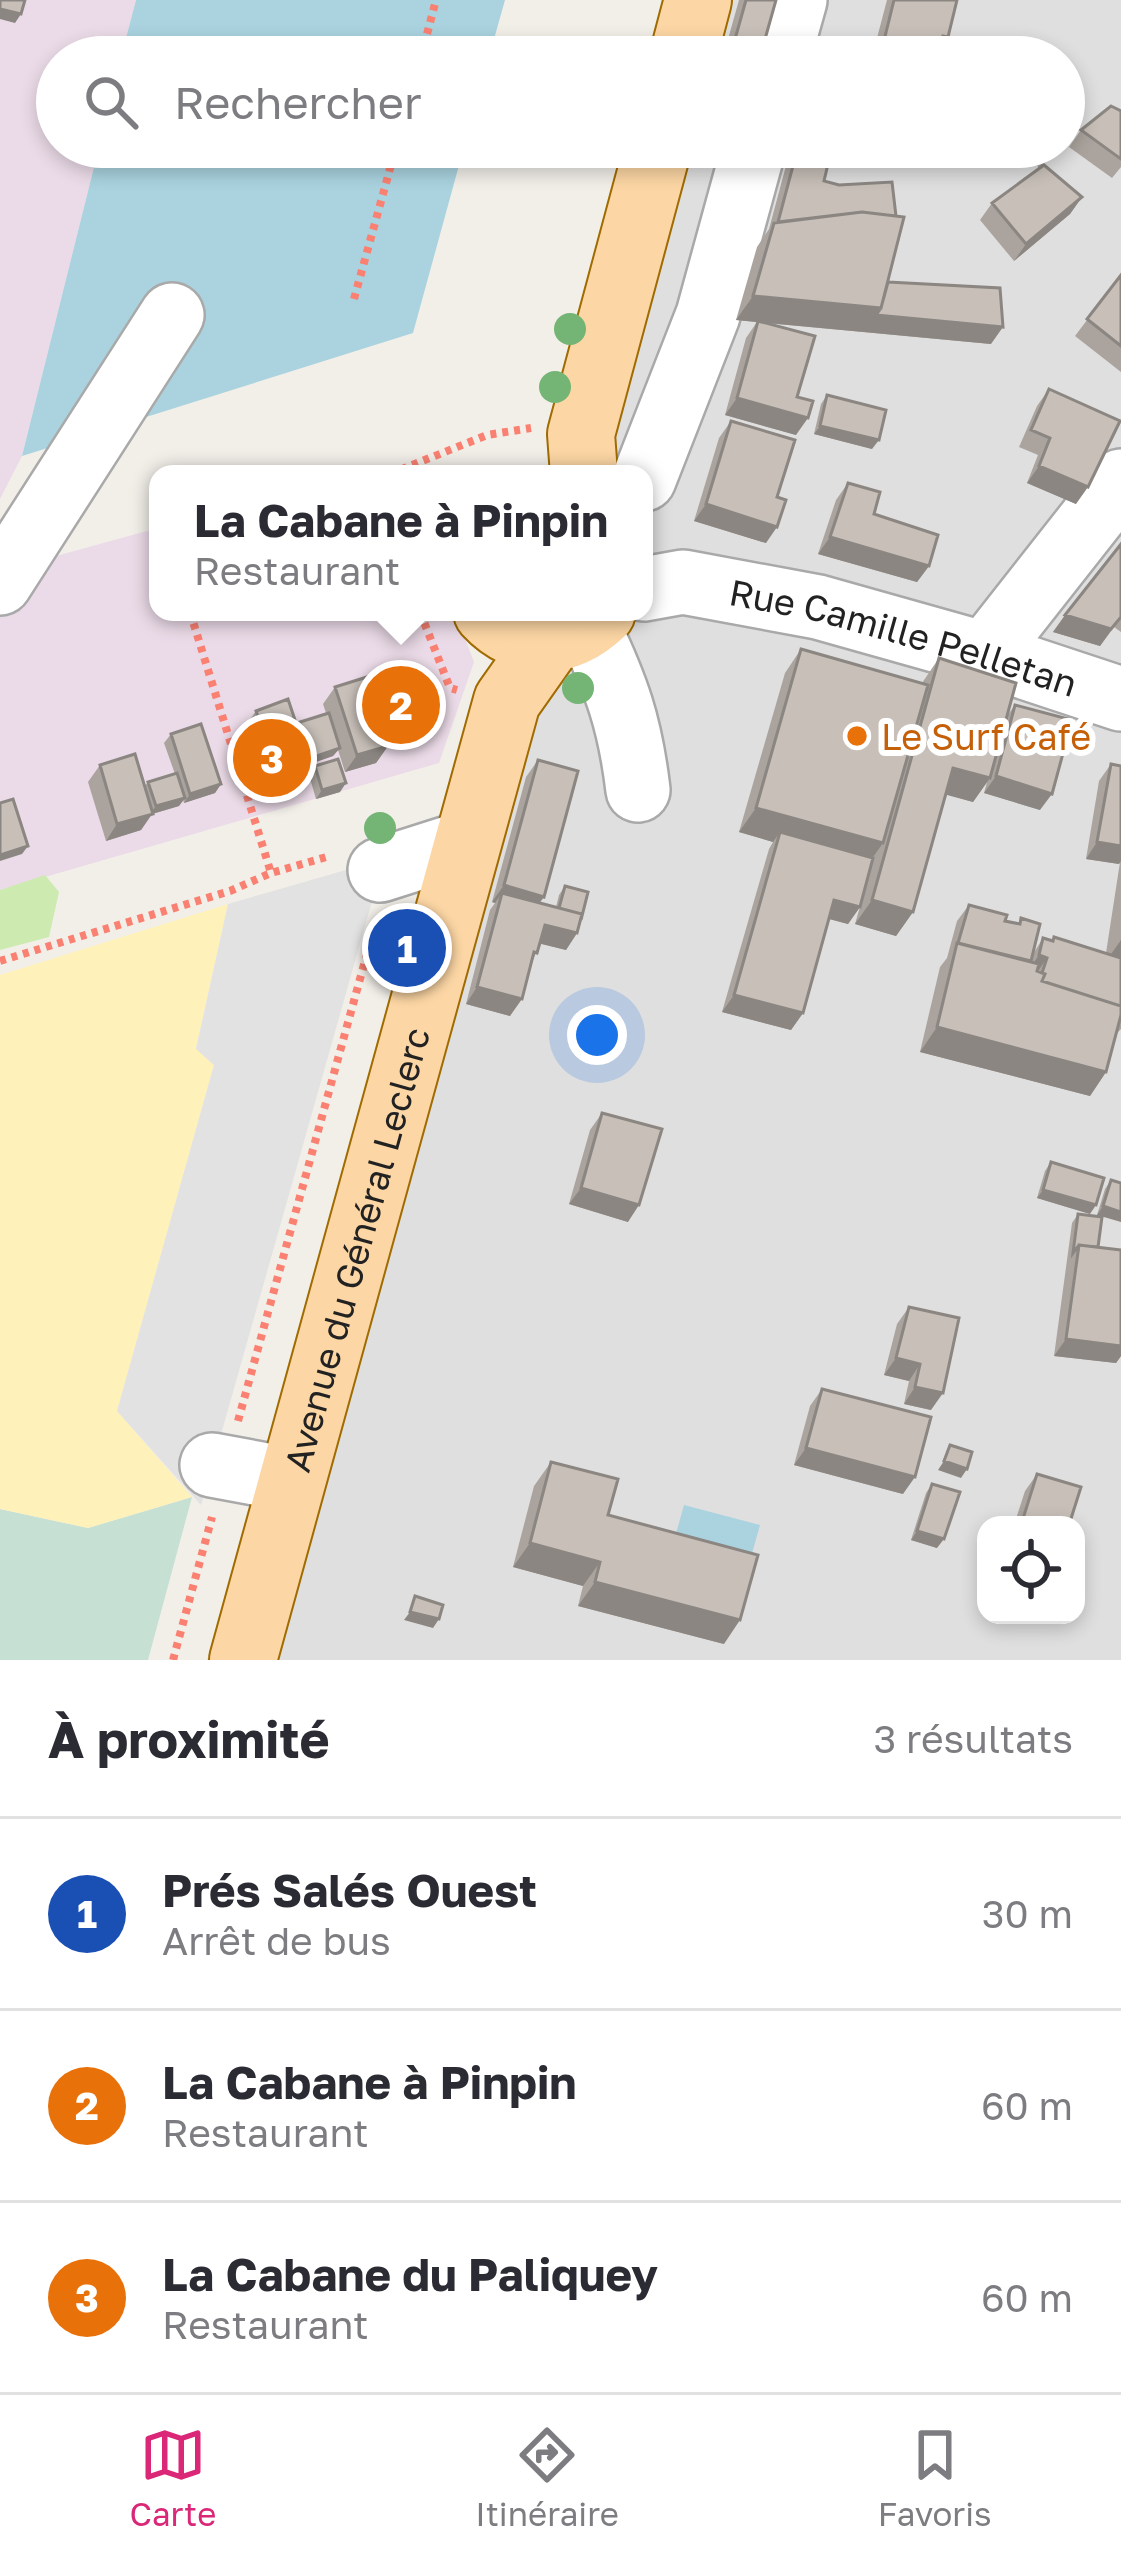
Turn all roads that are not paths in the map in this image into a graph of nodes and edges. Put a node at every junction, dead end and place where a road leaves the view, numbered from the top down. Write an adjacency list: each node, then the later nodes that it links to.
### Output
1 (698, 0): 3 (main road)
2 (795, 0): 4 (street)
3 (688, 36)
4 (785, 36)
5 (652, 168): 8 (main road)
6 (748, 168): 9 (street)
7 (172, 315): 12 (street)
8 (570, 461)
9 (649, 465)
10 (1121, 481): 16 (street)
11 (657, 576): 16 (street, Rue Camille Pelletan)
12 (0, 583)
13 (490, 621): 18 (main road, Avenue du Général Leclerc)
14 (497, 621): 15 (main road)
15 (580, 626): 18 (main road, Avenue du Général Leclerc); 19 (street)
16 (985, 654): 17 (street, Rue Camille Pelletan)
17 (1121, 699)
18 (507, 701): 20 (main road, Avenue du Général Leclerc)
19 (638, 790)
20 (468, 842): 21 (street); 23 (main road, Avenue du Général Leclerc)
21 (386, 866)
22 (219, 1467): 23 (street)
23 (292, 1480): 24 (main road, Avenue du Général Leclerc)
24 (243, 1660)

